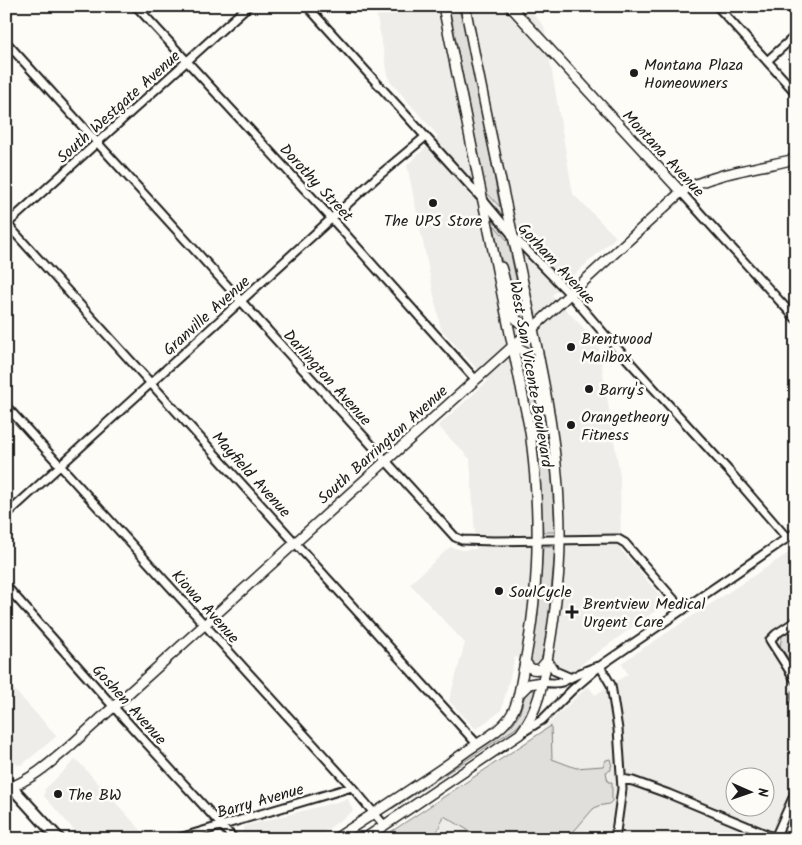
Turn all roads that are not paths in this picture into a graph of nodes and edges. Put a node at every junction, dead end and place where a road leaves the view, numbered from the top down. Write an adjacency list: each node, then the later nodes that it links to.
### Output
1 (136, 6): 13 (street, Dorothy Street)
2 (248, 6): 13 (street, South Westgate Avenue)
3 (306, 6): 15 (street, Gorham Avenue)
4 (443, 6): 19 (main road, West San Vicente Boulevard)
5 (460, 6): 9 (main road)
6 (465, 6): 9 (main road, West San Vicente Boulevard)
7 (510, 6): 18 (main road, Montana Avenue)
8 (717, 6): 12 (street)
9 (470, 32): 22 (main road, West San Vicente Boulevard)
10 (796, 35): 12 (street)
11 (6, 42): 16 (street, Darlington Avenue)
12 (767, 61): 14 (street)
13 (187, 63): 16 (street, South Westgate Avenue); 20 (street, Dorothy Street)
14 (796, 93)
15 (425, 137): 19 (street, Gorham Avenue); 20 (street, Granville Avenue)
16 (98, 143): 21 (street, South Westgate Avenue); 25 (street, Darlington Avenue)
17 (796, 159): 18 (main road, South Barrington Avenue)
18 (681, 192): 24 (main road, South Barrington Avenue); 26 (street, Montana Avenue)
19 (482, 200): 22 (street, Gorham Avenue); 23 (main road, West San Vicente Boulevard)
20 (332, 219): 25 (street, Granville Avenue); 29 (street, Dorothy Street)
21 (7, 224): 30 (street, Mayfield Avenue)
22 (513, 236): 24 (street, Gorham Avenue); 27 (main road, West San Vicente Boulevard)
23 (491, 243): 27 (main road); 28 (main road, West San Vicente Boulevard)
24 (570, 294): 27 (main road, South Barrington Avenue); 37 (street, Gorham Avenue)
25 (241, 302): 30 (street, Granville Avenue); 33 (street, Darlington Avenue)
26 (796, 319)
27 (533, 328): 28 (main road, South Barrington Avenue); 32 (main road, West San Vicente Boulevard)
28 (513, 345): 29 (main road, South Barrington Avenue); 32 (main road); 39 (main road, West San Vicente Boulevard)
29 (475, 379): 33 (main road, South Barrington Avenue)
30 (152, 383): 34 (street, Granville Avenue); 40 (street, Mayfield Avenue)
31 (6, 406): 34 (street, Kiowa Avenue)
32 (549, 417): 38 (main road, West San Vicente Boulevard)
33 (385, 461): 39 (street, Darlington Avenue); 40 (main road, South Barrington Avenue)
34 (62, 466): 35 (street, Granville Avenue); 44 (street, Kiowa Avenue)
35 (6, 515)
36 (796, 532): 37 (street)
37 (787, 538): 42 (street)
38 (560, 539): 39 (street, Darlington Avenue); 42 (street, Darlington Avenue); 45 (main road, West San Vicente Boulevard)
39 (538, 540): 46 (main road, West San Vicente Boulevard)
40 (295, 543): 44 (main road, South Barrington Avenue); 56 (street, Mayfield Avenue)
41 (6, 586): 54 (street, Goshen Avenue)
42 (683, 610): 47 (street)
43 (796, 621): 49 (street)
44 (204, 625): 54 (main road, South Barrington Avenue); 59 (street, Kiowa Avenue)
45 (547, 660): 46 (main road); 48 (street); 50 (main road, West San Vicente Boulevard)
46 (525, 661): 51 (main road, West San Vicente Boulevard)
47 (600, 666): 48 (street); 55 (street); 57 (street)
48 (569, 677): 50 (street)
49 (796, 681)
50 (542, 682): 51 (main road); 55 (main road, West San Vicente Boulevard)
51 (518, 694): 56 (main road, West San Vicente Boulevard)
52 (796, 694): 53 (street)
53 (796, 700)
54 (114, 706): 58 (main road, South Barrington Avenue); 62 (street, Goshen Avenue)
55 (520, 734): 63 (main road, West San Vicente Boulevard)
56 (477, 744): 61 (main road, West San Vicente Boulevard)
57 (622, 779): 64 (street); 70 (street)
58 (8, 786): 65 (main road)
59 (352, 787): 61 (street, Kiowa Avenue); 62 (street, Barry Avenue)
60 (796, 791): 64 (street)
61 (374, 813): 63 (street, Kiowa Avenue); 68 (main road, West San Vicente Boulevard)
62 (222, 825): 66 (street, Barry Avenue); 67 (street, Goshen Avenue)
63 (384, 825): 69 (main road, West San Vicente Boulevard)
64 (777, 838)
65 (59, 839)
66 (176, 839)
67 (234, 839)
68 (335, 839)
69 (364, 839)
70 (615, 839)

